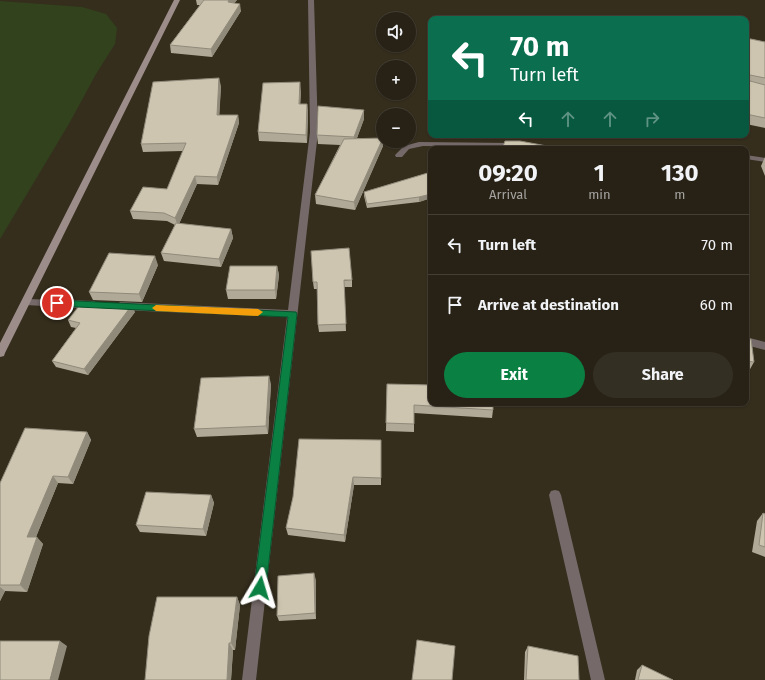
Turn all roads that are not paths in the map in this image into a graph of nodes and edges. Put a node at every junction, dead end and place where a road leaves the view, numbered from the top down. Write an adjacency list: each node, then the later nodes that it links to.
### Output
1 (177, 0): 7 (main road)
2 (311, 0): 8 (street)
3 (525, 145): 4 (street)
4 (399, 155)
5 (749, 157): 6 (street)
6 (765, 160)
7 (26, 302): 8 (street); 11 (main road)
8 (292, 314): 13 (street)
9 (749, 342): 10 (street)
10 (765, 346)
11 (0, 353)
12 (555, 495): 14 (street)
13 (249, 680)
14 (598, 680)

